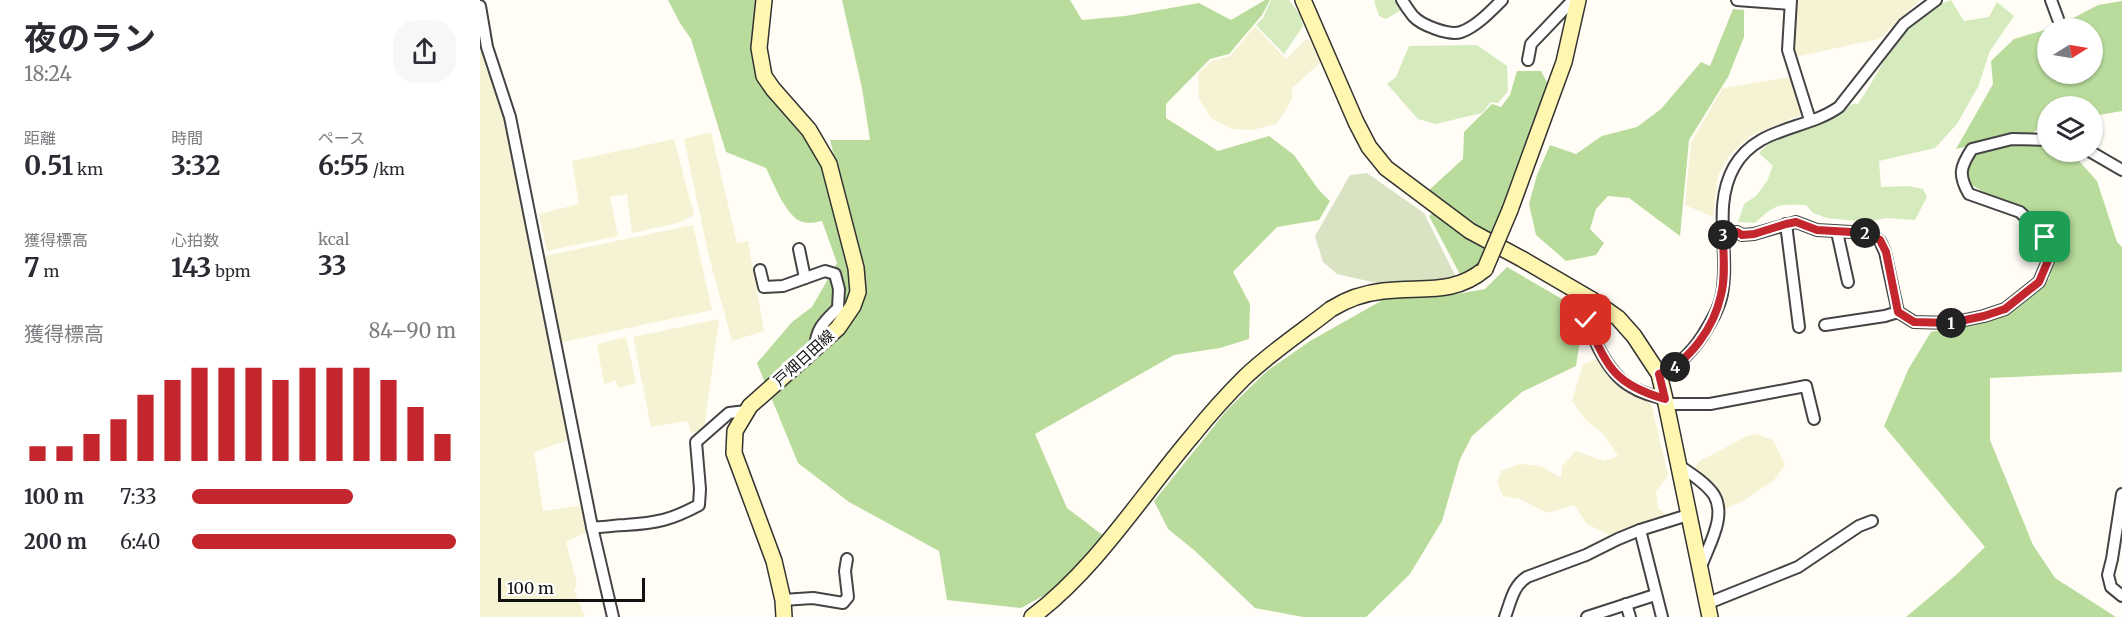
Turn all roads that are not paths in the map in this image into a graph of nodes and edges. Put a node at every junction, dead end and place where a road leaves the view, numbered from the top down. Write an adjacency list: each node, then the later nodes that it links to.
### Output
1 (765, 0): 29 (street, 戸畑日田線)
2 (1303, 0): 25 (street)
3 (1573, 0): 13 (street)
4 (1578, 0): 49 (street, bridge)
5 (1737, 0): 10 (street)
6 (1936, 0): 14 (street)
7 (2051, 0): 12 (street)
8 (1500, 1): 9 (street)
9 (1407, 2)
10 (1790, 2): 14 (street)
11 (480, 6): 38 (street)
12 (2058, 18)
13 (1528, 60)
14 (1810, 120): 20 (street)
15 (2037, 140): 26 (street)
16 (2103, 159): 17 (street)
17 (2122, 170)
18 (1786, 224): 19 (street); 20 (street); 28 (street)
19 (1837, 232): 24 (street); 26 (street)
20 (1723, 234): 30 (street)
21 (799, 249): 23 (street)
22 (760, 270): 23 (street)
23 (805, 278): 29 (street)
24 (1848, 282)
25 (1575, 290): 30 (street); 31 (street)
26 (1898, 312): 27 (street)
27 (1825, 325)
28 (1799, 327)
29 (815, 348): 32 (street, 戸畑日田線)
30 (1659, 374): 31 (street)
31 (1666, 402): 33 (street); 34 (street)
32 (746, 411): 38 (street); 44 (street, 戸畑日田線)
33 (1814, 419)
34 (1678, 465): 36 (street); 41 (street)
35 (2122, 494): 43 (street)
36 (1688, 515): 39 (street); 41 (street)
37 (1872, 521): 46 (street)
38 (592, 527): 47 (street)
39 (1640, 530): 42 (street); 50 (street)
40 (847, 559): 44 (street)
41 (1699, 571): 46 (street)
42 (1655, 595): 45 (street); 53 (street)
43 (2122, 596)
44 (783, 600): 48 (street, 戸畑日田線)
45 (1626, 603): 51 (street); 52 (street)
46 (1708, 610)
47 (613, 617)
48 (784, 617)
49 (1032, 617)
50 (1505, 617)
51 (1587, 617)
52 (1630, 617)
53 (1662, 617)

